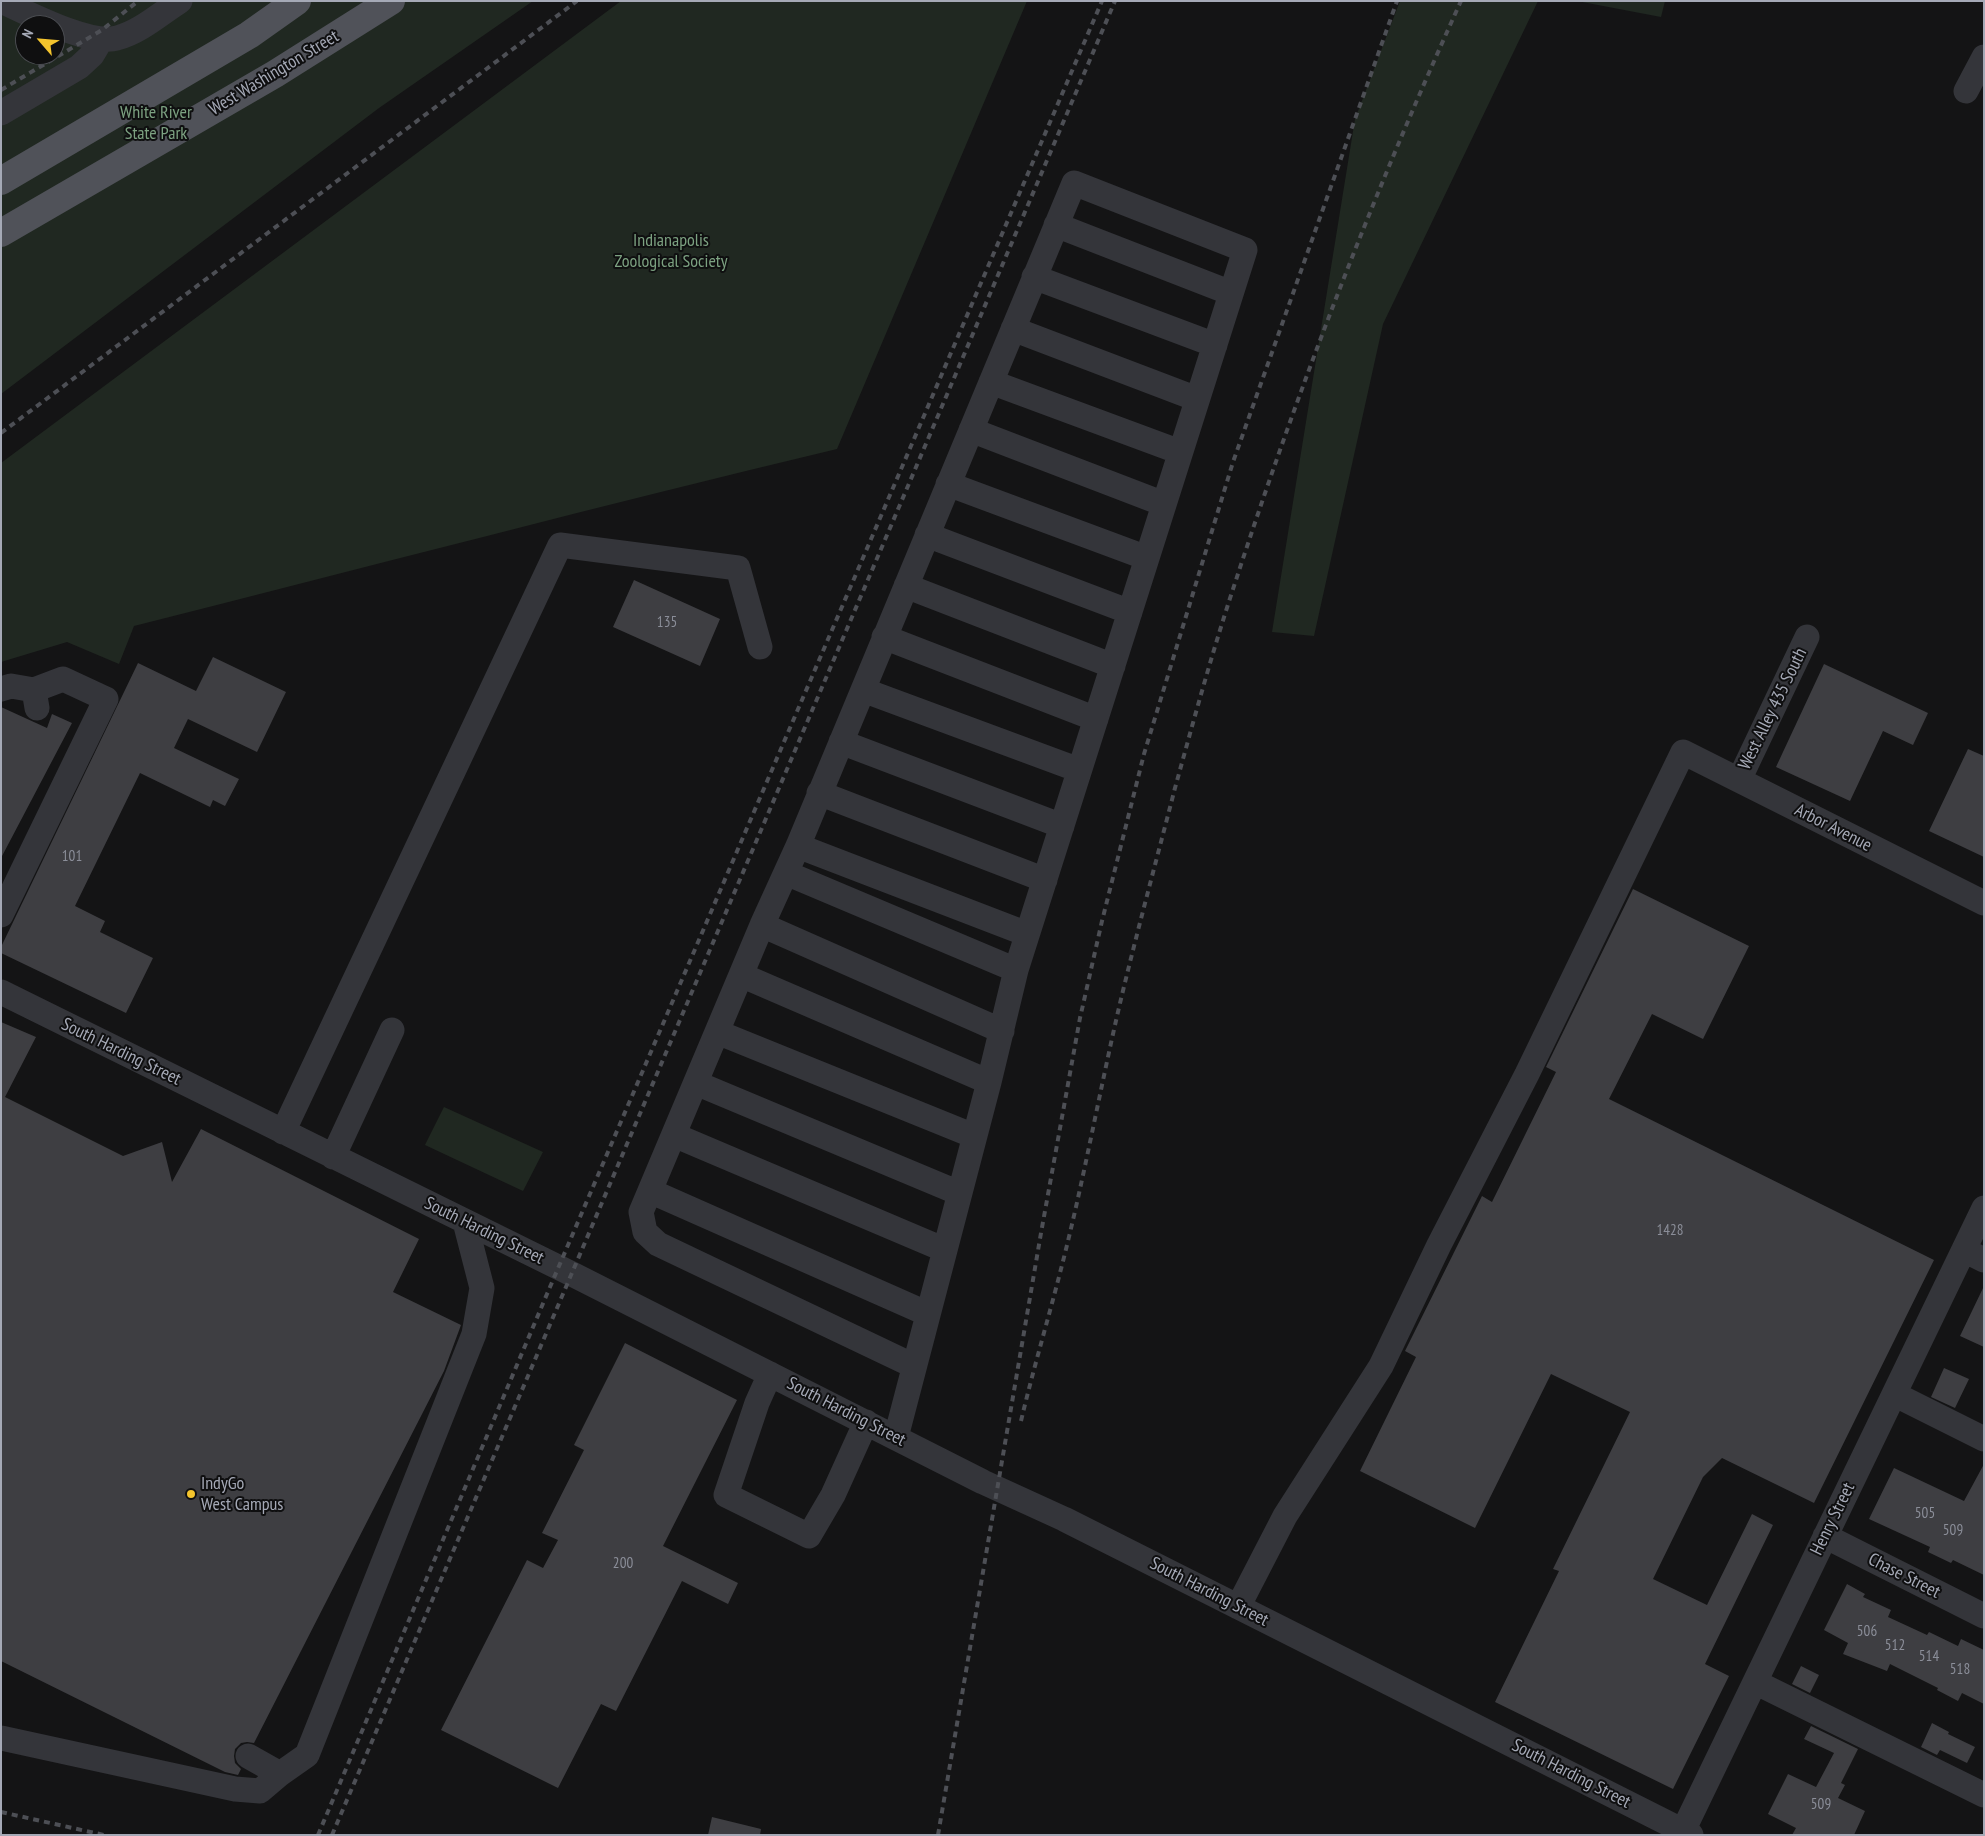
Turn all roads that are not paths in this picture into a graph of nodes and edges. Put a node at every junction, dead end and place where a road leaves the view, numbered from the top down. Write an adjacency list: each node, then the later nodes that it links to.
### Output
1 (1, 1): 5 (street)
2 (180, 1): 5 (street)
3 (297, 1): 9 (main road)
4 (391, 1): 11 (main road, West Washington Street)
5 (101, 40): 8 (street)
6 (1984, 57): 7 (street)
7 (1966, 91)
8 (1, 113)
9 (1, 181)
10 (1056, 225): 12 (street); 13 (street); 13 (street)
11 (1, 233)
12 (1034, 277): 14 (street); 15 (street)
13 (1231, 293): 15 (street)
14 (1013, 330): 16 (street); 17 (street)
15 (1215, 345): 17 (street)
16 (991, 382): 18 (street); 19 (street)
17 (1197, 399): 19 (street)
18 (971, 430): 20 (street); 21 (street)
19 (1180, 452): 21 (street)
20 (948, 484): 22 (street); 23 (street)
21 (1164, 504): 23 (street)
22 (927, 535): 24 (street); 25 (street)
23 (1147, 558): 25 (street)
24 (906, 586): 26 (street); 29 (street)
25 (1130, 612): 29 (street)
26 (884, 637): 31 (street); 32 (street)
27 (1807, 637): 35 (street, West Alley 435 South)
28 (760, 647): 53 (street)
29 (1113, 666): 32 (street)
30 (1, 689): 42 (street)
31 (863, 690): 33 (street); 34 (street)
32 (1096, 719): 34 (street)
33 (841, 742): 36 (street); 37 (street)
34 (1080, 770): 37 (street)
35 (1739, 780): 41 (street, Arbor Avenue); 71 (street, Arbor Avenue)
36 (819, 793): 38 (street); 40 (street)
37 (1062, 826): 40 (street)
38 (798, 846): 39 (street); 44 (street)
39 (786, 873): 43 (street); 45 (street)
40 (1044, 880): 44 (street)
41 (1984, 903)
42 (1, 915)
43 (762, 925): 46 (street); 49 (street)
44 (1027, 934): 45 (street)
45 (1016, 970): 49 (street)
46 (741, 975): 50 (street); 51 (street)
47 (1, 992): 53 (street, South Harding Street)
48 (392, 1030): 56 (street)
49 (1002, 1031): 51 (street)
50 (717, 1032): 52 (street); 55 (street)
51 (989, 1082): 55 (street)
52 (696, 1083): 54 (street); 58 (street)
53 (282, 1132): 56 (street, South Harding Street)
54 (674, 1135): 57 (street); 61 (street)
55 (974, 1136): 58 (street)
56 (333, 1157): 60 (street, South Harding Street)
57 (650, 1191): 63 (street); 64 (street)
58 (959, 1193): 61 (street)
59 (1984, 1208): 62 (street, Henry Street)
60 (465, 1222): 65 (street, South Harding Street); 76 (street)
61 (945, 1250): 63 (street)
62 (1974, 1255): 66 (street, Henry Street)
63 (928, 1314): 64 (street)
64 (914, 1366): 68 (street)
65 (770, 1374): 67 (street, South Harding Street); 67 (street)
66 (1894, 1394): 69 (street); 70 (street, Henry Street)
67 (866, 1422): 68 (street, South Harding Street)
68 (896, 1437): 71 (street, South Harding Street)
69 (1984, 1439)
70 (1825, 1536): 72 (street, Chase Street); 73 (street, Henry Street)
71 (1238, 1607): 78 (street, South Harding Street)
72 (1984, 1616)
73 (1755, 1682): 77 (street); 78 (street, Henry Street)
74 (1, 1738): 76 (street)
75 (248, 1756): 76 (street)
76 (280, 1774)
77 (1984, 1795)
78 (1686, 1833)

